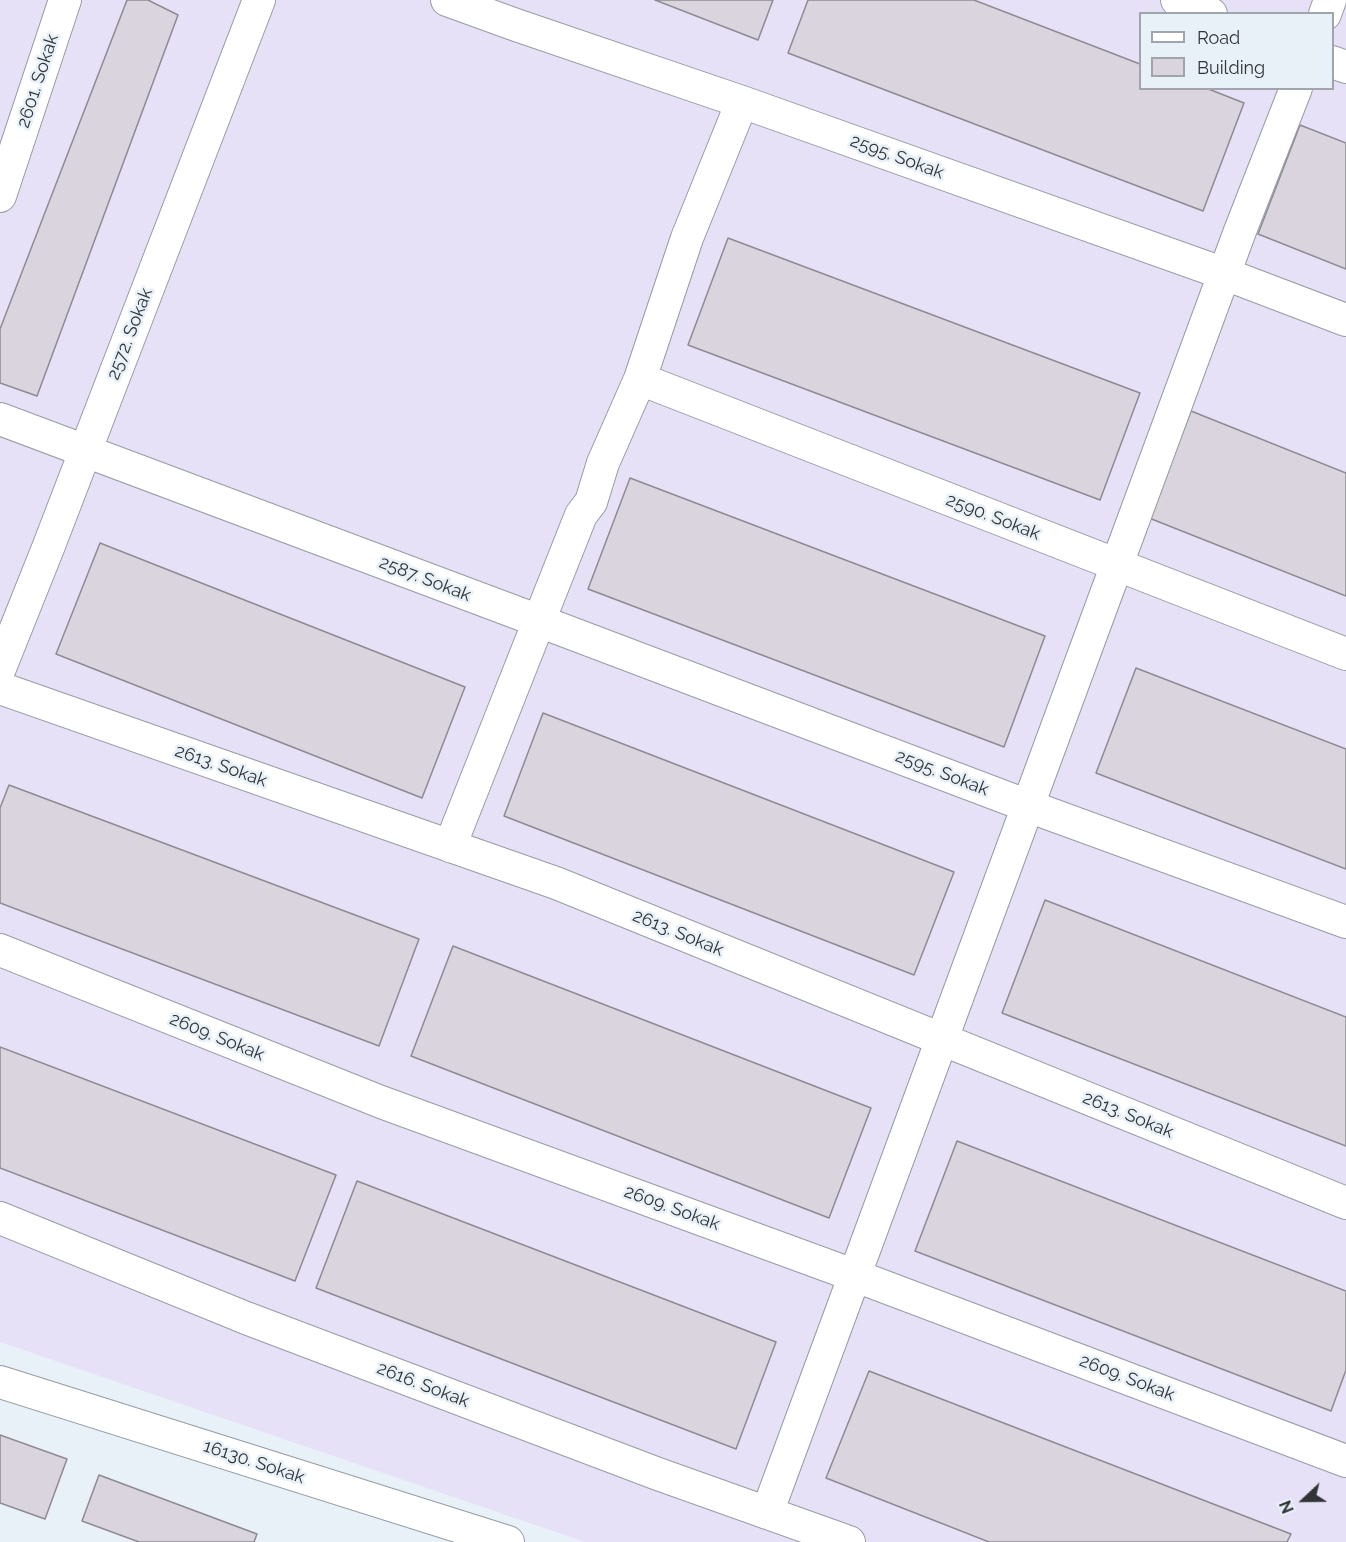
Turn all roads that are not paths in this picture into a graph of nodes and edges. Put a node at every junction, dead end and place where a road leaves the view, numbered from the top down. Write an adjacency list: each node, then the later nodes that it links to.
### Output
1 (65, 0): 8 (street, 2601. Sokak)
2 (259, 0): 14 (street, 2572. Sokak)
3 (447, 0): 7 (street, 2595. Sokak)
4 (1177, 0): 5 (street)
5 (1206, 12)
6 (1295, 90): 10 (street)
7 (742, 102): 10 (street, 2595. Sokak); 12 (street)
8 (8, 145): 9 (street, 2601. Sokak)
9 (0, 196)
10 (1225, 274): 11 (street, 2595. Sokak); 15 (street)
11 (1346, 320)
12 (640, 379): 15 (street, 2590. Sokak); 16 (street)
13 (0, 419): 14 (street)
14 (85, 451): 16 (street, 2587. Sokak); 18 (street, 2572. Sokak)
15 (1117, 566): 17 (street, 2590. Sokak); 20 (street)
16 (539, 621): 20 (street, 2595. Sokak); 21 (street)
17 (1346, 654)
18 (0, 668)
19 (0, 688): 21 (street, 2613. Sokak)
20 (1028, 806): 22 (street, 2595. Sokak); 24 (street)
21 (450, 846): 24 (street, 2613. Sokak)
22 (1346, 922)
23 (0, 950): 27 (street, 2609. Sokak)
24 (942, 1040): 25 (street, 2613. Sokak); 27 (street)
25 (1346, 1203)
26 (0, 1218): 30 (street, 2616. Sokak)
27 (856, 1276): 29 (street, 2609. Sokak); 30 (street)
28 (0, 1382): 31 (street, 16130. Sokak)
29 (1346, 1461)
30 (767, 1513): 32 (street, 2616. Sokak)
31 (508, 1542)
32 (849, 1542)

